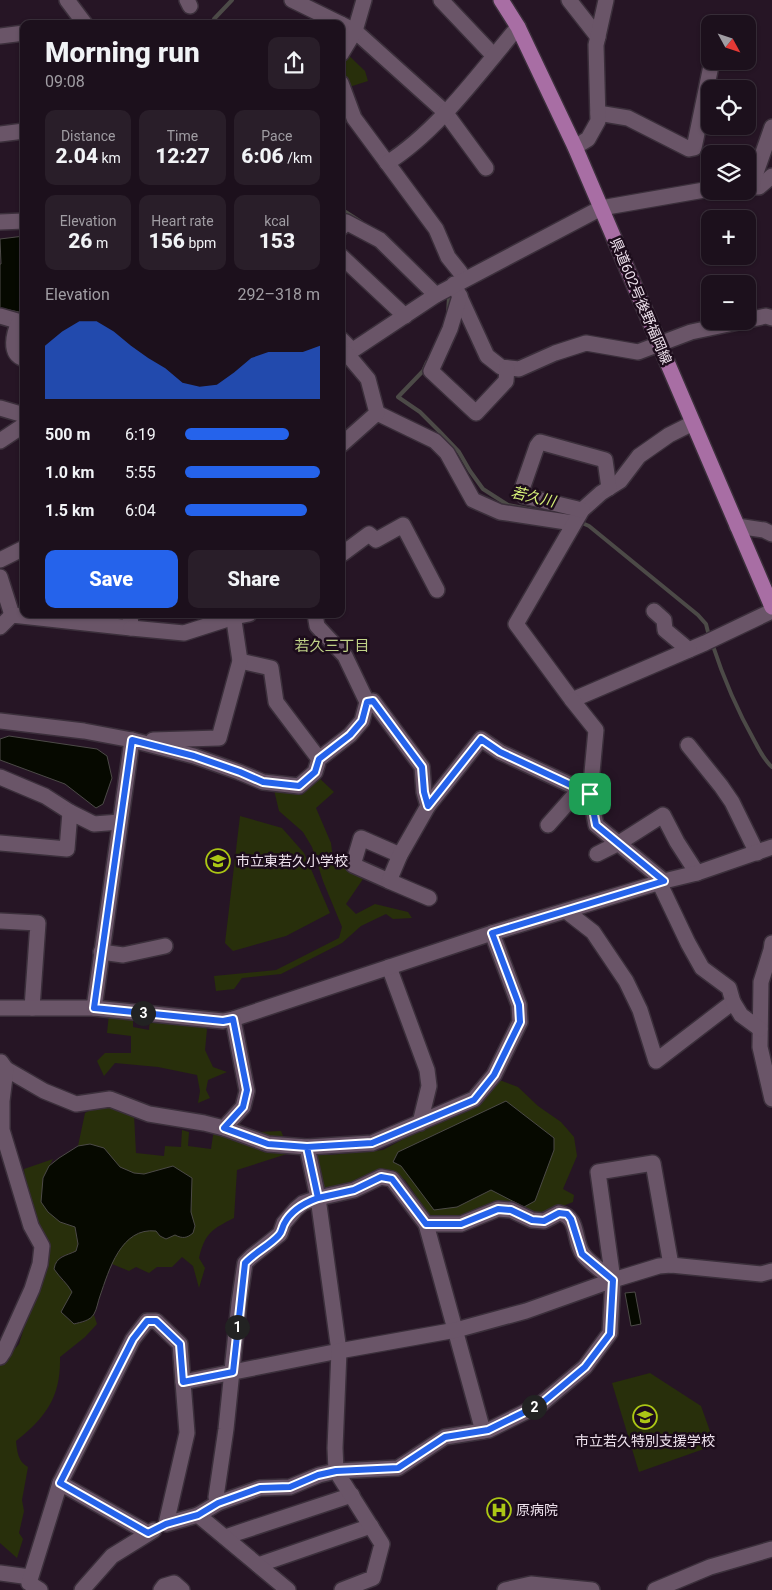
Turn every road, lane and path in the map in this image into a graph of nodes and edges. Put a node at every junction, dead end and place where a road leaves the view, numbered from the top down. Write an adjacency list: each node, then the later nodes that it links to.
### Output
1 (67, 0): 9 (street)
2 (292, 0): 8 (street)
3 (364, 0): 10 (street)
4 (441, 0): 15 (street)
5 (569, 0): 14 (street)
6 (606, 0): 14 (street)
7 (503, 1): 11 (main road, 県道602号後野福岡線)
8 (311, 17)
9 (82, 20)
10 (346, 26): 18 (street)
11 (518, 27): 15 (street); 23 (main road, 県道602号後野福岡線)
12 (20, 34): 13 (street)
13 (0, 36)
14 (598, 38): 19 (street)
15 (494, 56): 18 (street)
16 (710, 70): 19 (street)
17 (345, 94): 24 (street)
18 (445, 112): 24 (street); 25 (street)
19 (598, 113): 23 (street)
20 (772, 127): 26 (street)
21 (20, 132): 22 (street)
22 (0, 134)
23 (575, 147): 30 (main road, 県道602号後野福岡線)
24 (387, 163): 35 (street)
25 (486, 168)
26 (756, 169)
27 (772, 176): 28 (street)
28 (756, 187)
29 (701, 191): 30 (street)
30 (602, 208): 35 (street); 43 (main road, 県道602号後野福岡線)
31 (0, 222): 32 (street)
32 (20, 222)
33 (345, 223): 35 (street)
34 (345, 260): 37 (street)
35 (450, 289): 37 (street); 46 (street); 46 (street)
36 (0, 316): 40 (street)
37 (405, 316): 44 (street)
38 (756, 318): 39 (street)
39 (772, 318)
40 (20, 323)
41 (20, 324): 45 (street)
42 (701, 330): 43 (street)
43 (659, 344): 46 (street); 50 (main road, 県道602号後野福岡線)
44 (347, 354): 48 (street)
45 (20, 358)
46 (507, 368)
47 (0, 408): 49 (street)
48 (377, 413): 53 (street); 56 (street)
49 (20, 414)
50 (693, 423): 54 (street); 57 (main road, 県道602号後野福岡線)
51 (20, 428): 52 (street)
52 (0, 441)
53 (345, 441)
54 (609, 488): 55 (street); 55 (street)
55 (582, 510): 56 (street)
56 (573, 523): 77 (street)
57 (738, 526): 58 (street); 64 (main road, 県道602号後野福岡線)
58 (772, 534)
59 (20, 550): 61 (street)
60 (345, 552): 63 (street)
61 (0, 560)
62 (0, 578): 67 (street)
63 (437, 590)
64 (772, 607)
65 (654, 611): 75 (street)
66 (772, 611): 75 (street)
67 (12, 615): 68 (street); 74 (street)
68 (20, 615)
69 (71, 618): 73 (street)
70 (226, 618): 73 (street)
71 (234, 618): 76 (street)
72 (316, 618): 78 (street)
73 (130, 621)
74 (0, 627)
75 (689, 650): 77 (street)
76 (240, 662): 80 (street); 82 (street)
77 (572, 700): 84 (street)
78 (367, 702): 82 (street); 85 (street)
79 (0, 721): 80 (street)
80 (132, 740): 82 (street); 87 (street)
81 (688, 745): 92 (street)
82 (319, 759)
83 (0, 777): 86 (street)
84 (584, 792): 85 (street); 88 (street); 90 (street)
85 (428, 806): 94 (street)
86 (70, 812): 87 (street); 89 (street)
87 (120, 822): 104 (street)
88 (548, 825)
89 (0, 843)
90 (620, 843): 93 (street); 95 (street); 97 (street)
91 (772, 847): 92 (street)
92 (757, 852): 95 (street)
93 (597, 854)
94 (400, 855): 96 (street); 96 (street)
95 (697, 873): 97 (street)
96 (389, 881): 98 (street)
97 (661, 881): 99 (street); 106 (street)
98 (428, 898)
99 (566, 911): 101 (street); 106 (street)
100 (0, 922): 108 (street)
101 (492, 933): 105 (street); 114 (street)
102 (772, 943): 111 (street)
103 (165, 946): 104 (street)
104 (101, 952): 109 (street)
105 (390, 967): 110 (street); 114 (street)
106 (733, 1002): 111 (street)
107 (0, 1008): 108 (street)
108 (32, 1008): 109 (street)
109 (94, 1008): 110 (street)
110 (233, 1019): 115 (street)
111 (760, 1029): 113 (street)
112 (3, 1065): 115 (street); 124 (street)
113 (772, 1099)
114 (420, 1123): 116 (street)
115 (224, 1128): 116 (street)
116 (307, 1147): 117 (street)
117 (318, 1198): 118 (street); 123 (street); 125 (street)
118 (426, 1224): 121 (street); 122 (street)
119 (671, 1265): 120 (street); 121 (street); 121 (street)
120 (772, 1271)
121 (613, 1280): 122 (street); 127 (street)
122 (456, 1330): 123 (street); 127 (street)
123 (339, 1351): 125 (street); 128 (street)
124 (0, 1357)
125 (233, 1372): 126 (street); 131 (street)
126 (183, 1382): 129 (street); 133 (street)
127 (483, 1430): 128 (street)
128 (336, 1471): 130 (street); 131 (street)
129 (60, 1483): 135 (street); 140 (street)
130 (352, 1495): 134 (street); 136 (street)
131 (218, 1503): 132 (street)
132 (198, 1515): 133 (street); 136 (street)
133 (166, 1524): 135 (street)
134 (371, 1526): 138 (street); 146 (street)
135 (148, 1533): 142 (street)
136 (225, 1538): 138 (street)
137 (772, 1549): 149 (street)
138 (258, 1565): 145 (street)
139 (0, 1573): 140 (street)
140 (30, 1577): 141 (street)
141 (40, 1590)
142 (82, 1590)
143 (161, 1590): 144 (street)
144 (182, 1590)
145 (288, 1590)
146 (342, 1590)
147 (505, 1590): 148 (street)
148 (592, 1590)
149 (655, 1590)

